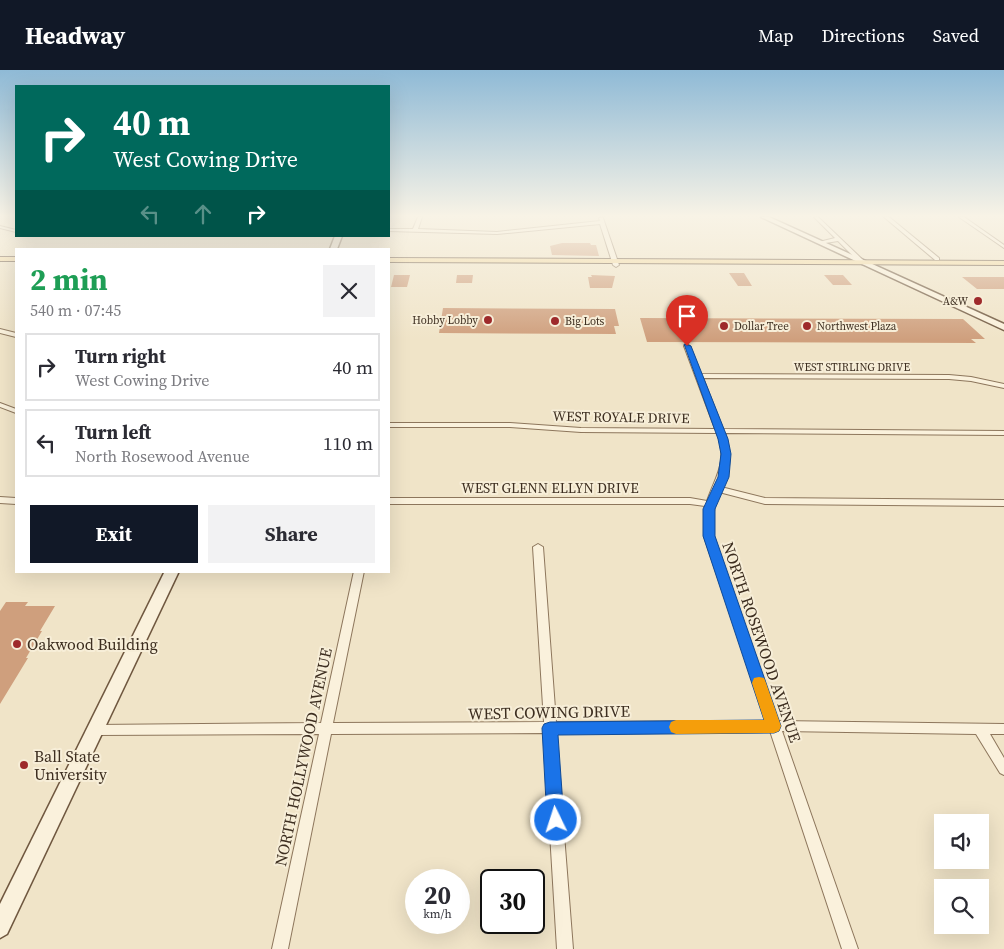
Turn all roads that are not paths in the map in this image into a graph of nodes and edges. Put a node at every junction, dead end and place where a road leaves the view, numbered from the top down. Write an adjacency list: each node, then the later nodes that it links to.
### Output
1 (613, 258): 8 (street)
2 (854, 258): 7 (main road)
3 (858, 258): 7 (street)
4 (0, 259): 5 (main road)
5 (15, 259)
6 (390, 260): 8 (main road)
7 (861, 261): 8 (main road); 12 (main road); 14 (main road)
8 (615, 263): 13 (main road); 14 (main road)
9 (1004, 263): 12 (main road)
10 (0, 264): 11 (main road)
11 (15, 264)
12 (925, 264): 14 (main road)
13 (390, 265)
14 (870, 266): 15 (main road)
15 (1004, 327)
16 (0, 331): 17 (street)
17 (15, 335)
18 (687, 346): 19 (street, NORTH ROSEWOOD AVENUE)
19 (698, 376): 20 (street, WEST STIRLING DRIVE); 24 (street, NORTH ROSEWOOD AVENUE)
20 (1004, 386)
21 (0, 405): 22 (street)
22 (15, 411)
23 (390, 425): 24 (street, WEST ROYALE DRIVE)
24 (719, 430): 25 (street, WEST ROYALE DRIVE); 26 (street, NORTH ROSEWOOD AVENUE)
25 (1004, 433)
26 (717, 489): 30 (street); 31 (street, NORTH ROSEWOOD AVENUE)
27 (0, 500): 28 (street)
28 (15, 501)
29 (390, 501): 31 (street, WEST GLENN ELLYN DRIVE)
30 (1004, 503)
31 (710, 504): 35 (street, NORTH ROSEWOOD AVENUE)
32 (538, 547): 36 (street)
33 (171, 573): 39 (main road)
34 (359, 573): 40 (street, NORTH HOLLYWOOD AVENUE)
35 (774, 726): 36 (street, WEST COWING DRIVE); 37 (street, WEST COWING DRIVE); 45 (street, NORTH ROSEWOOD AVENUE)
36 (550, 728): 40 (street, WEST COWING DRIVE); 44 (street)
37 (980, 729): 38 (street, WEST COWING DRIVE); 41 (street)
38 (1004, 729)
39 (95, 730): 40 (street, WEST COWING DRIVE); 42 (main road)
40 (325, 730): 43 (street, NORTH HOLLYWOOD AVENUE)
41 (1004, 769)
42 (0, 927)
43 (280, 949)
44 (565, 949)
45 (850, 949)

